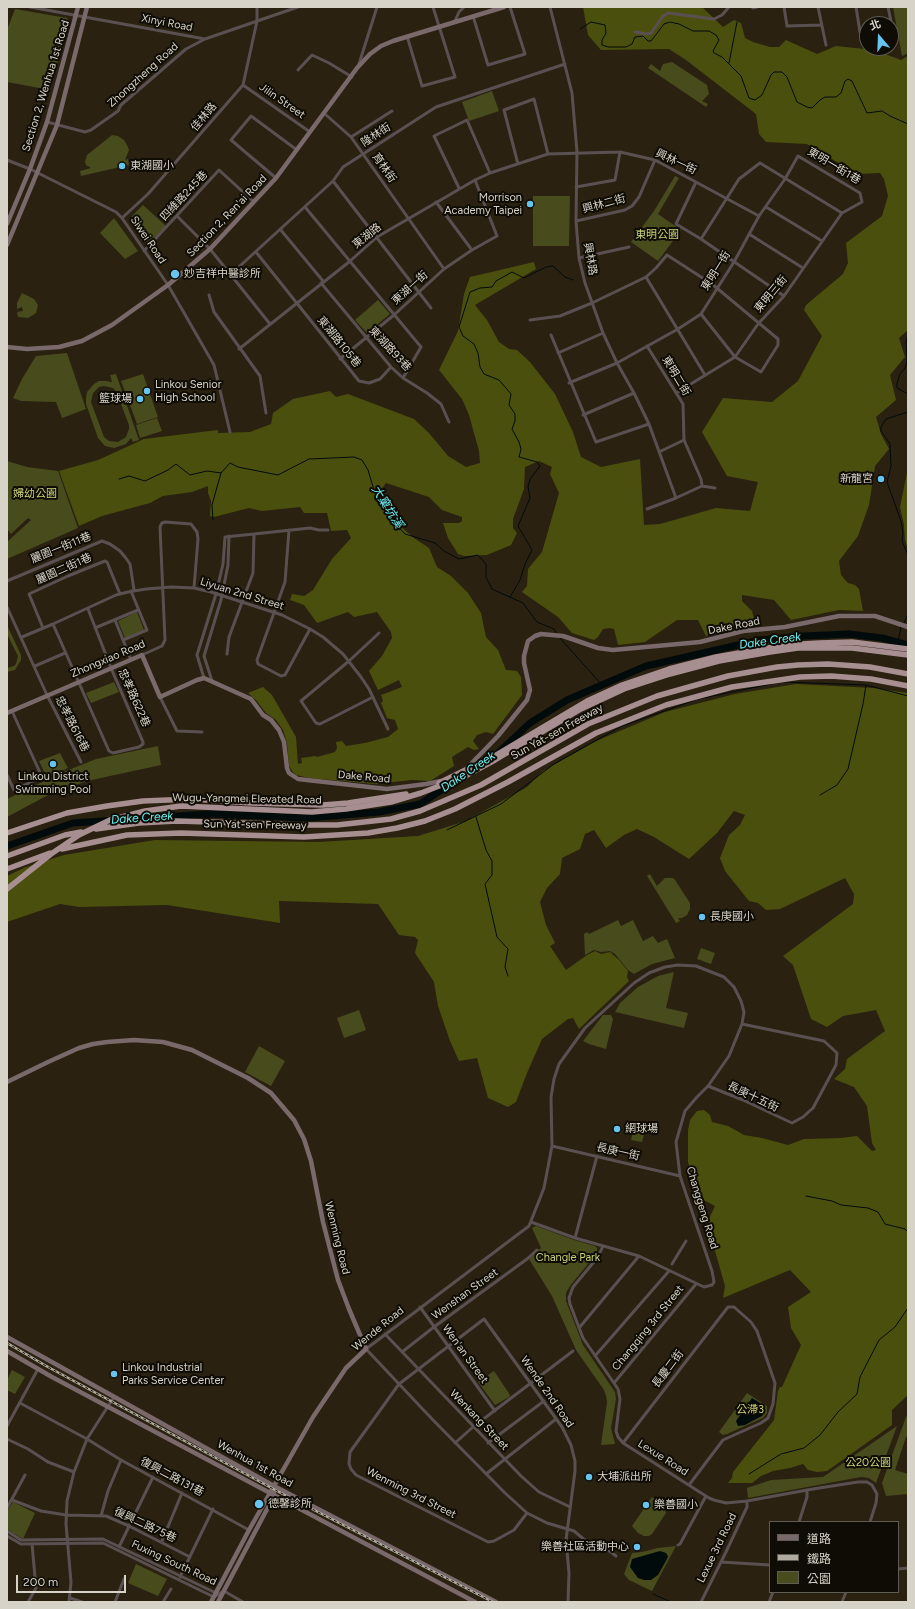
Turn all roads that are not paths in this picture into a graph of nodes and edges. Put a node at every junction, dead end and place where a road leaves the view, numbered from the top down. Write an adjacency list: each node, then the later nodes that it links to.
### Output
1 (30, 7): 18 (street, Xinyi Road)
2 (78, 7): 18 (street, Section 2, Wenhua 1st Road)
3 (87, 7): 20 (street, Section 2, Wenhua 1st Road)
4 (257, 7): 21 (street, 佳林路)
5 (298, 7): 21 (street, Zhongzheng Road)
6 (377, 7): 31 (street)
7 (433, 7): 24 (street)
8 (464, 7): 22 (street)
9 (504, 7): 19 (street, Section 2, Ren'ai Road)
10 (510, 7): 19 (street)
11 (550, 7): 30 (street, 興林路)
12 (729, 7): 26 (street)
13 (752, 7): 14 (street)
14 (757, 7)
15 (784, 7): 23 (street)
16 (818, 7): 23 (street)
17 (856, 7): 25 (street)
18 (77, 16): 20 (street, Xinyi Road); 37 (street, Section 2, Wenhua 1st Road)
19 (473, 16): 22 (street, Section 2, Ren'ai Road)
20 (84, 17): 28 (street, Xinyi Road); 38 (street, Section 2, Wenhua 1st Road)
21 (257, 21): 28 (street, Zhongzheng Road); 34 (street, 佳林路)
22 (455, 21): 24 (street, Section 2, Ren'ai Road)
23 (821, 24): 29 (street)
24 (439, 26): 27 (street, Section 2, Ren'ai Road); 27 (street)
25 (859, 26)
26 (635, 32)
27 (407, 36): 31 (street, Section 2, Ren'ai Road)
28 (205, 39): 38 (street, Zhongzheng Road)
29 (826, 45)
30 (565, 64): 42 (street, 興林路); 45 (street, 隆林街)
31 (358, 68): 33 (street, Section 2, Ren'ai Road)
32 (298, 70): 33 (street)
33 (352, 76): 36 (street, Section 2, Ren'ai Road)
34 (243, 85): 39 (street, Jilin Street); 69 (street, 佳林路)
35 (392, 111): 40 (street)
36 (324, 114): 39 (street, Section 2, Ren'ai Road); 40 (street, 育林街)
37 (47, 122): 38 (street, Zhongzheng Road); 50 (street, Section 2, Wenhua 1st Road)
38 (57, 124): 51 (street, Section 2, Wenhua 1st Road)
39 (310, 132): 41 (street, Section 2, Ren'ai Road)
40 (351, 137): 45 (street, 育林街)
41 (297, 150): 53 (street, Section 2, Ren'ai Road); 53 (street)
42 (577, 152): 43 (street, 興林一街); 44 (street, 東湖路); 58 (street, 興林路)
43 (620, 152): 48 (street, 興林一街); 58 (street)
44 (548, 154): 49 (street, 東湖路); 49 (street)
45 (363, 155): 56 (street, 隆林街); 70 (street, 育林街)
46 (798, 156): 54 (street, 東明一街); 60 (street, 東明一街1巷)
47 (7, 160): 50 (street, Siwei Road)
48 (655, 160): 57 (street, 興林一街); 71 (street, 興林二街)
49 (518, 164): 52 (street, 東湖路)
50 (30, 169): 51 (street, Siwei Road); 72 (street, Section 2, Wenhua 1st Road)
51 (38, 173): 69 (street, Siwei Road); 78 (street, Section 2, Wenhua 1st Road)
52 (490, 173): 55 (street, 東湖路); 59 (street)
53 (276, 178): 62 (street, Section 2, Ren'ai Road)
54 (785, 179): 61 (street); 64 (street, 東明一街); 66 (street)
55 (475, 180): 59 (street, 東湖路); 82 (street, 東湖一街)
56 (333, 181): 65 (street, 隆林街); 75 (street)
57 (696, 182): 61 (street, 興林一街); 76 (street)
58 (576, 187): 71 (street, 興林路)
59 (459, 188): 63 (street, 東湖路)
60 (860, 193): 66 (street, 東明三街)
61 (727, 198): 68 (street, 興林一街); 76 (street)
62 (254, 202): 67 (street, 四維路245巷); 80 (street, Section 2, Ren'ai Road)
63 (436, 202): 70 (street, 東湖路); 82 (street)
64 (766, 206): 68 (street, 東明一街); 77 (street)
65 (305, 207): 73 (street, 隆林街); 85 (street)
66 (842, 213): 77 (street, 東明三街)
67 (177, 216): 80 (street); 81 (street, 四維路245巷)
68 (759, 216): 74 (street, 東明一街)
69 (122, 218): 81 (street, Siwei Road)
70 (408, 219): 75 (street, 東湖路); 88 (street, 育林街)
71 (576, 221): 84 (street, 興林路)
72 (7, 224)
73 (280, 229): 83 (street, 隆林街); 91 (street, 東湖路93巷)
74 (749, 234): 86 (street, 東明一街); 87 (street)
75 (377, 237): 85 (street, 東湖路); 94 (street)
76 (701, 239): 86 (street)
77 (822, 241): 87 (street, 東明三街)
78 (7, 246)
79 (629, 247): 84 (street)
80 (210, 249): 89 (street); 92 (street, Section 2, Ren'ai Road)
81 (144, 250): 92 (street, Siwei Road)
82 (472, 250): 88 (street, 東湖一街)
83 (256, 252): 89 (street, 隆林街); 97 (street, 東湖路105巷)
84 (579, 258): 98 (street, 興林路)
85 (349, 262): 91 (street, 東湖路); 101 (street)
86 (734, 262): 93 (street, 東明一街); 96 (street)
87 (803, 268): 96 (street, 東明三街)
88 (444, 269): 94 (street, 東湖一街)
89 (230, 275): 103 (street)
90 (646, 277): 93 (street); 98 (street); 105 (street)
91 (322, 282): 97 (street, 東湖路); 108 (street, 東湖路93巷)
92 (168, 286): 110 (street, Section 2, Ren'ai Road); 126 (street, Siwei Road)
93 (716, 289): 100 (street, 東明一街); 104 (street)
94 (419, 293): 99 (street); 101 (street, 東湖一街)
95 (209, 295): 111 (street)
96 (784, 296): 104 (street, 東明三街)
97 (297, 303): 103 (street, 東湖路); 114 (street, 東湖路105巷)
98 (592, 303): 102 (street); 106 (street, 興林路)
99 (432, 308)
100 (701, 314): 105 (street, 東明一街); 113 (street)
101 (394, 315): 108 (street, 東湖一街); 118 (street)
102 (530, 320)
103 (270, 324): 111 (street, 東湖路)
104 (758, 324): 113 (street, 東明三街); 113 (street)
105 (678, 329): 109 (street, 東明一街); 117 (street)
106 (603, 333): 112 (street); 115 (street, 興林路)
107 (551, 335): 112 (street)
108 (366, 337): 114 (street, 東湖一街); 116 (street, 東湖路93巷)
109 (647, 346): 115 (street, 東明一街); 121 (street, 東明二街)
110 (7, 347)
111 (240, 349): 122 (street)
112 (558, 353): 119 (street)
113 (735, 357): 117 (street, 東明三街)
114 (340, 359): 116 (street, 東湖路105巷)
115 (617, 363): 119 (street, 東明一街); 120 (street, 興林路)
116 (391, 367): 118 (street, 東湖路93巷)
117 (705, 375): 121 (street, 東明三街)
118 (403, 378): 124 (street, 東湖路93巷)
119 (569, 383): 123 (street)
120 (634, 393): 123 (street); 125 (street, 興林路)
121 (676, 393): 127 (street, 東明二街)
122 (266, 412)
123 (583, 415): 125 (street)
124 (449, 422)
125 (648, 424): 128 (street, 興林路)
126 (230, 432)
127 (684, 440): 128 (street); 129 (street, 東明二街)
128 (659, 452): 131 (street, 興林路)
129 (702, 486): 130 (street); 131 (street)
130 (715, 488)
131 (676, 498): 132 (street)
132 (647, 509)
133 (289, 530): 134 (street); 135 (street); 151 (street)
134 (328, 530)
135 (254, 534): 136 (street); 146 (street)
136 (229, 536): 137 (street); 139 (street)
137 (219, 580): 139 (street); 144 (street)
138 (7, 581): 142 (street, 麗園一街11巷)
139 (224, 581): 145 (street)
140 (162, 587): 141 (street, Liyuan 2nd Street); 141 (street, Zhongxiao Road); 142 (street, Liyuan 2nd Street); 166 (street, Zhongxiao Road)
141 (194, 588): 144 (street, Liyuan 2nd Street)
142 (132, 591): 143 (street, Liyuan 2nd Street); 149 (street)
143 (120, 594): 148 (street, Liyuan 2nd Street); 155 (street, 麗園二街1巷)
144 (216, 594): 145 (street, Liyuan 2nd Street); 161 (street)
145 (221, 595): 146 (street, Liyuan 2nd Street); 162 (street)
146 (243, 602): 151 (street, Liyuan 2nd Street); 165 (street)
147 (7, 607): 150 (street, 忠孝路616巷)
148 (88, 608): 153 (street, Liyuan 2nd Street); 156 (street)
149 (138, 610): 152 (street); 160 (street)
150 (8, 612): 159 (street, 忠孝路616巷)
151 (274, 612): 157 (street, Liyuan 2nd Street); 157 (street)
152 (115, 620): 156 (street); 160 (street)
153 (53, 624): 155 (street, Liyuan 2nd Street); 164 (street)
154 (907, 627): 174 (street, Dake Road)
155 (43, 628): 159 (street, Liyuan 2nd Street)
156 (95, 628): 171 (street)
157 (310, 629): 169 (street, Liyuan 2nd Street)
158 (379, 632): 169 (street)
159 (22, 637): 170 (street, 忠孝路616巷)
160 (123, 640): 168 (street)
161 (202, 640): 162 (street); 173 (street)
162 (208, 642): 174 (street)
163 (908, 649): 185 (highway, Wugu-Yangmei Elevated Road)
164 (65, 653): 170 (street); 175 (street)
165 (227, 654)
166 (142, 655): 168 (street, Zhongxiao Road); 178 (street)
167 (908, 655): 188 (highway, Wugu-Yangmei Elevated Road)
168 (130, 660): 171 (street, Zhongxiao Road)
169 (349, 661): 179 (street, Liyuan 2nd Street); 179 (street)
170 (35, 666): 177 (street, 忠孝路616巷)
171 (110, 668): 175 (street, Zhongxiao Road); 175 (street, 忠孝路622巷)
172 (908, 674): 186 (highway, Sun Yat-sen Freeway)
173 (204, 678): 174 (street, Dake Road); 178 (street)
174 (212, 681)
175 (79, 682): 177 (street, Zhongxiao Road)
176 (908, 686): 187 (highway, Sun Yat-sen Freeway)
177 (48, 695): 180 (street, Zhongxiao Road); 183 (street, 忠孝路616巷)
178 (160, 697): 182 (street)
179 (373, 698): 181 (street, Liyuan 2nd Street)
180 (9, 712): 184 (street)
181 (388, 729)
182 (202, 732)
183 (81, 762)
184 (7, 775)
185 (7, 833)
186 (7, 856)
187 (7, 869)
188 (7, 889)
189 (742, 1024): 191 (street, Changgeng Road); 191 (street, 長庚十五街); 192 (street, Changgeng Road)
190 (7, 1082): 210 (street, Wenming Road)
191 (708, 1086): 194 (street, Changgeng Road)
192 (552, 1146): 193 (street, 長庚一街); 195 (street, Changgeng Road)
193 (597, 1156): 194 (street, 長庚一街); 196 (street)
194 (680, 1176): 203 (street, Changgeng Road)
195 (532, 1222): 196 (street); 204 (street, Wende Road)
196 (575, 1238): 198 (street)
197 (686, 1241): 201 (street)
198 (603, 1246): 200 (street); 206 (street, Lexue Road)
199 (537, 1250): 205 (street, Wenshan Street)
200 (639, 1256): 202 (street); 206 (street)
201 (672, 1264)
202 (669, 1270): 203 (street); 214 (street)
203 (696, 1284): 218 (street, Changqing 3rd Street)
204 (420, 1307): 205 (street, Wen'an Street); 207 (street, Wende Road)
205 (434, 1327): 209 (street, Wen'an Street); 213 (street, Wenshan Street)
206 (579, 1328): 214 (street, Lexue Road)
207 (385, 1334): 210 (street, Wende Road); 213 (street, Wenkang Street)
208 (7, 1337): 220 (street, Wenhua 1st Road)
209 (449, 1347): 216 (street); 217 (street, Wende 2nd Road); 224 (street, Wen'an Street)
210 (366, 1348): 219 (street, Wenming Road); 240 (street, Wende Road)
211 (7, 1351): 215 (street, Wenhua 1st Road)
212 (573, 1351): 217 (street)
213 (402, 1352): 216 (street, Wenkang Street)
214 (595, 1356): 218 (street, Lexue Road)
215 (38, 1369): 222 (street); 223 (street, Wenhua 1st Road)
216 (419, 1370): 219 (street); 227 (street, Wenkang Street)
217 (531, 1383): 221 (street, Wende 2nd Road); 224 (street)
218 (614, 1383): 232 (street, Lexue Road)
219 (399, 1384): 230 (street, Wenming Road); 250 (street, Wenming 3rd Street)
220 (114, 1397): 223 (street); 240 (street, Wenhua 1st Road)
221 (544, 1401): 225 (street, Wende 2nd Road); 231 (street)
222 (20, 1403): 226 (street); 229 (street, 復興二路131巷)
223 (108, 1407): 229 (street); 243 (street, Wenhua 1st Road)
224 (495, 1411): 227 (street)
225 (556, 1419): 233 (street); 247 (street, Wende 2nd Road)
226 (7, 1426)
227 (473, 1427): 230 (street); 231 (street, Wenkang Street)
228 (7, 1439): 235 (street)
229 (87, 1439): 234 (street, 復興二路131巷); 235 (street)
230 (455, 1443): 236 (street, Wenming Road)
231 (488, 1443): 233 (street, Wenkang Street)
232 (623, 1443): 239 (street, Lexue Road); 239 (street, 長慶二街)
233 (504, 1459): 236 (street); 247 (street, Wenkang Street)
234 (121, 1460): 238 (street, 復興二路131巷); 252 (street)
235 (74, 1472): 251 (street)
236 (486, 1474): 250 (street, Wenming Road)
237 (25, 1475): 245 (street)
238 (153, 1477): 242 (street, 復興二路131巷); 255 (street)
239 (689, 1485): 244 (street, Lexue Road)
240 (274, 1486): 243 (street); 285 (street, Wenhua 1st Road)
241 (807, 1490): 246 (street, Lexue Road); 253 (street); 254 (street, Lexue Road)
242 (182, 1493): 249 (street, 復興二路131巷); 261 (street)
243 (272, 1495): 257 (street); 274 (street); 284 (street, Wenhua 1st Road)
244 (706, 1496): 246 (street, Lexue Road); 264 (street)
245 (12, 1500): 248 (street); 251 (street, 復興二路75巷)
246 (747, 1502): 268 (street, Lexue 3rd Road)
247 (570, 1507): 256 (street, Wende 2nd Road)
248 (7, 1508)
249 (213, 1510): 257 (street, 復興二路131巷); 267 (street)
250 (527, 1513): 256 (street, Wenming Road)
251 (66, 1515): 252 (street, 復興二路75巷); 262 (street)
252 (101, 1516): 255 (street, 復興二路75巷)
253 (799, 1521)
254 (870, 1521)
255 (129, 1526): 261 (street, 復興二路75巷); 265 (street)
256 (567, 1529): 266 (street, Wenming Road); 286 (street, Wende 2nd Road)
257 (249, 1530): 276 (street)
258 (7, 1531): 262 (street, Fuxing South Road)
259 (7, 1536): 263 (street, Fuxing South Road)
260 (81, 1541): 262 (street, Fuxing South Road); 265 (street, Fuxing South Road); 272 (street, Fuxing South Road)
261 (162, 1541): 267 (street, 復興二路75巷)
262 (68, 1542): 263 (street, Fuxing South Road); 275 (street)
263 (32, 1544): 277 (street)
264 (678, 1544)
265 (119, 1547): 270 (street, Fuxing South Road)
266 (616, 1556)
267 (190, 1557): 270 (street)
268 (721, 1562): 269 (street); 287 (street, Lexue 3rd Road)
269 (769, 1565)
270 (180, 1576): 272 (street); 276 (street, Fuxing South Road)
271 (124, 1578): 280 (street)
272 (178, 1580): 276 (street, Fuxing South Road)
273 (171, 1589): 281 (street)
274 (224, 1591): 276 (street, Fuxing South Road); 282 (street); 283 (street)
275 (70, 1598): 278 (street); 279 (street)
276 (214, 1598)
277 (28, 1602)
278 (69, 1602)
279 (82, 1602)
280 (115, 1602)
281 (163, 1602)
282 (218, 1602)
283 (244, 1602)
284 (475, 1602)
285 (496, 1602)
286 (568, 1602)
287 (700, 1602)

